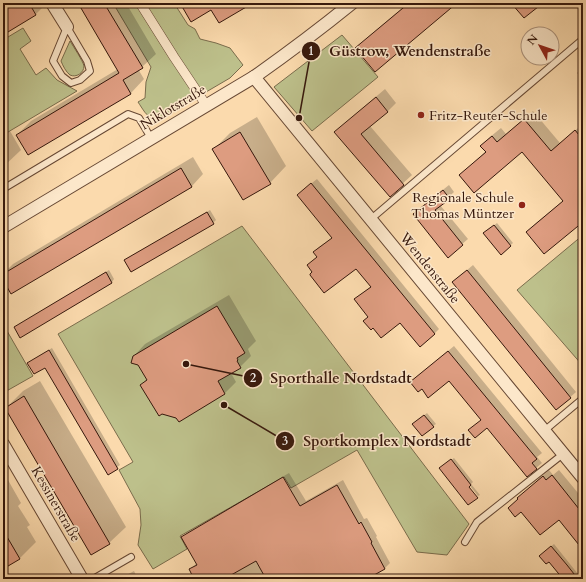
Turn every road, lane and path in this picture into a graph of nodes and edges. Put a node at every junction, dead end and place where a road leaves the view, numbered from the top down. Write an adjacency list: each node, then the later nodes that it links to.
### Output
1 (52, 3): 4 (street)
2 (140, 3): 7 (street)
3 (352, 3): 6 (street, Niklotstraße)
4 (67, 27): 4 (lane)
5 (583, 39): 10 (lane)
6 (254, 76): 7 (street, Niklotstraße); 10 (street, Wendenstraße)
7 (206, 105): 8 (street, Niklotstraße)
8 (151, 138): 9 (lane); 11 (street, Niklotstraße)
9 (3, 189)
10 (371, 219): 13 (street, Wendenstraße)
11 (3, 227)
12 (583, 400): 13 (lane)
13 (544, 431): 15 (street, Wendenstraße)
14 (3, 444): 19 (street, Kessinerstraße)
15 (563, 454): 16 (street, Wendenstraße); 17 (lane)
16 (583, 478)
17 (465, 542)
18 (131, 557): 20 (lane)
19 (82, 579)
20 (93, 579)

